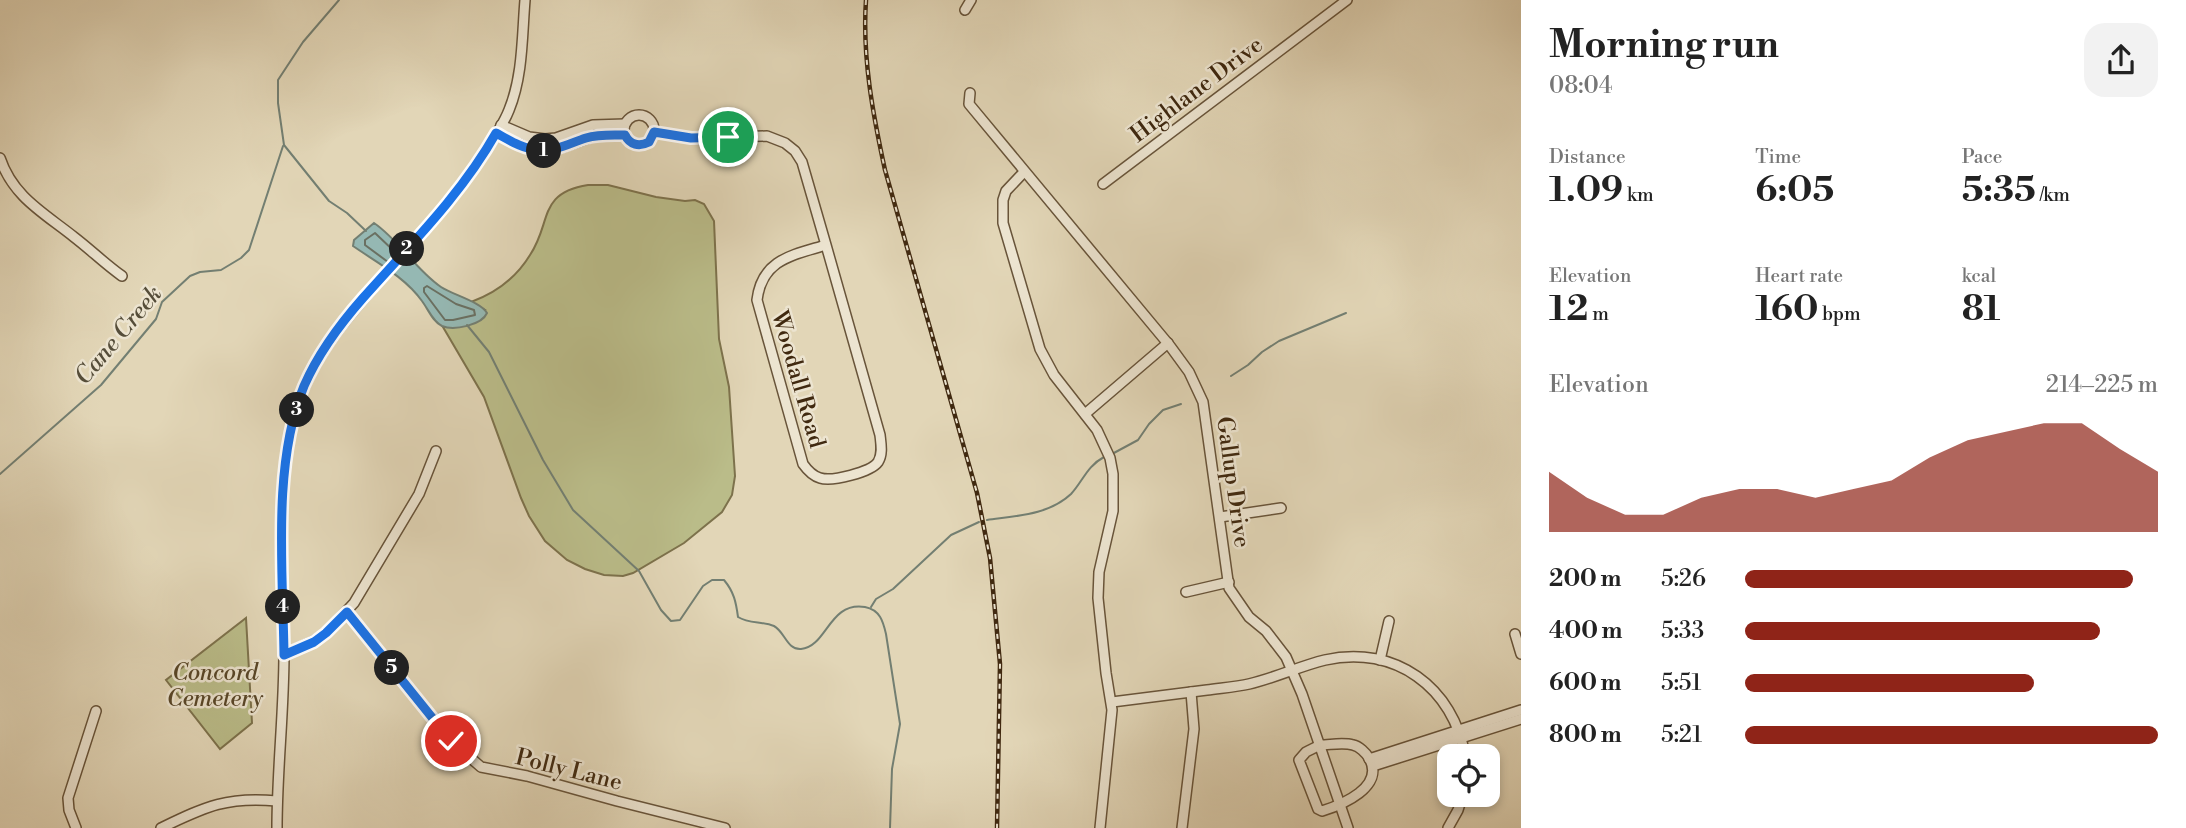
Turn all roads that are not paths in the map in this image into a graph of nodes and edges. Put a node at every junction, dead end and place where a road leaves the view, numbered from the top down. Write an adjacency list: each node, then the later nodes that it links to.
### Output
1 (525, 0): 7 (street)
2 (971, 0): 4 (street)
3 (1347, 0): 12 (street, Highlane Drive)
4 (965, 10)
5 (970, 93): 11 (street, Gallup Drive)
6 (625, 124): 7 (street, Woodall Road); 8 (street, Woodall Road); 9 (street)
7 (499, 129): 9 (street, Woodall Road); 26 (street)
8 (654, 132): 9 (street, Woodall Road); 13 (street, Woodall Road)
9 (625, 135)
10 (0, 158): 14 (street)
11 (1024, 172): 15 (street, Gallup Drive); 16 (street)
12 (1103, 184)
13 (826, 246): 13 (street, Woodall Road)
14 (122, 275)
15 (1168, 343): 16 (street); 19 (street, Gallup Drive)
16 (1086, 414): 30 (street)
17 (436, 451): 22 (street)
18 (1280, 508): 19 (street)
19 (1220, 517): 20 (street, Gallup Drive)
20 (1229, 582): 21 (street); 28 (street, Gallup Drive)
21 (1186, 592)
22 (347, 612): 26 (street); 44 (street, Polly Lane)
23 (1390, 621): 27 (street)
24 (1515, 634): 25 (street)
25 (1521, 654)
26 (284, 655): 38 (street)
27 (1380, 660): 28 (street); 34 (street)
28 (1293, 671): 29 (street); 36 (street, Gallup Drive)
29 (1191, 692): 30 (street); 46 (street)
30 (1112, 702): 45 (street)
31 (1521, 710): 34 (street)
32 (96, 711): 41 (street)
33 (1521, 719): 34 (street)
34 (1460, 734): 35 (street); 37 (street)
35 (1462, 744)
36 (1320, 745): 37 (street); 39 (street, Gallup Drive); 39 (street)
37 (1371, 763): 39 (street)
38 (277, 801): 42 (street); 43 (street)
39 (1340, 805): 47 (street, Gallup Drive)
40 (1459, 807): 48 (street)
41 (76, 828)
42 (161, 828)
43 (277, 828)
44 (725, 828)
45 (1100, 828)
46 (1182, 828)
47 (1348, 828)
48 (1448, 828)

